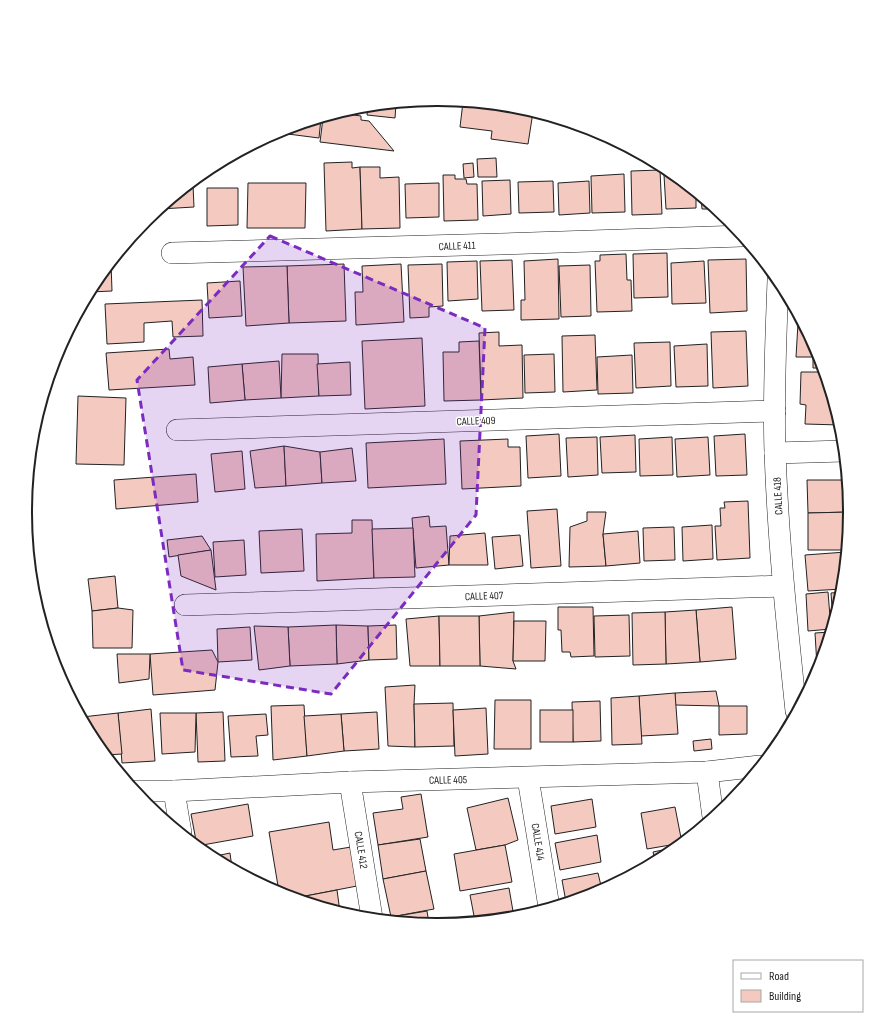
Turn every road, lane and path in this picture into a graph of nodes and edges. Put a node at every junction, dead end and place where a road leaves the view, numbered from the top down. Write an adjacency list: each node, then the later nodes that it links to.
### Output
1 (734, 236): 2 (street, CALLE 411)
2 (172, 253)
3 (778, 291): 4 (street, CALLE 418)
4 (774, 411): 5 (street, CALLE 409); 7 (street, CALLE 418)
5 (177, 430)
6 (838, 451): 7 (street)
7 (775, 453): 8 (street, CALLE 418)
8 (783, 586): 9 (street, CALLE 407); 10 (street, CALLE 418)
9 (185, 605)
10 (795, 703)
11 (752, 767): 12 (street, CALLE 405)
12 (707, 772): 13 (street, CALLE 405); 17 (street)
13 (528, 778): 14 (street, CALLE 405); 19 (street, CALLE 414)
14 (350, 782): 16 (street, CALLE 405); 20 (street, CALLE 412)
15 (144, 791): 16 (street, CALLE 405)
16 (174, 791): 18 (street)
17 (712, 810)
18 (180, 825)
19 (548, 902)
20 (371, 912)

